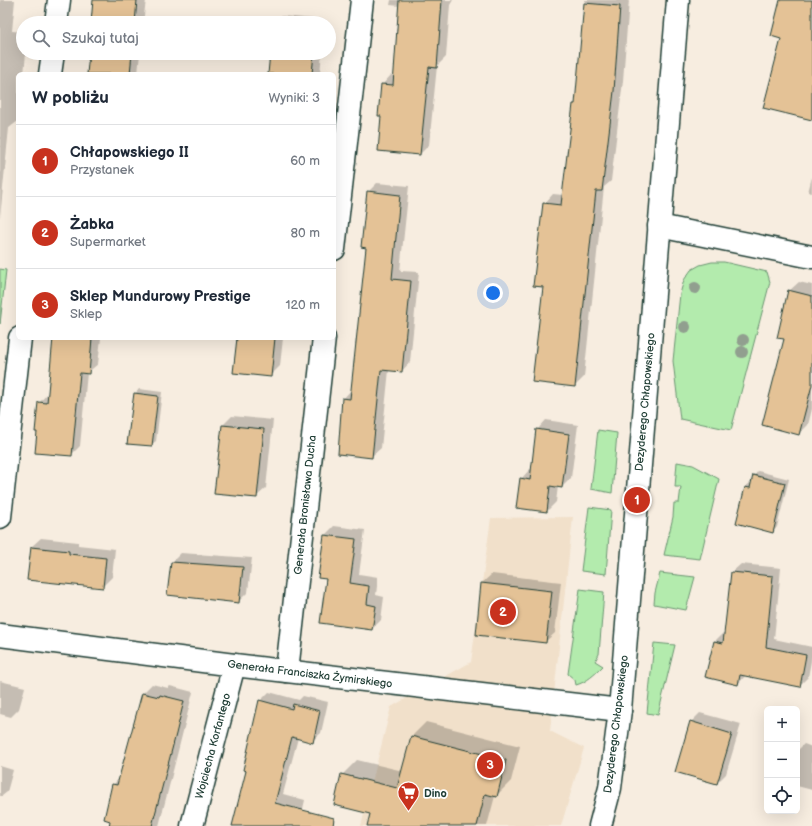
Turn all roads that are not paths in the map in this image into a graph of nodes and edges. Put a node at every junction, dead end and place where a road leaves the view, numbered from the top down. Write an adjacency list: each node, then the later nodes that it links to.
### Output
1 (59, 0): 4 (street)
2 (362, 0): 8 (street)
3 (678, 0): 7 (street, Dezyderego Chłapowskiego)
4 (57, 16)
5 (52, 60): 6 (street)
6 (50, 72)
7 (659, 226): 9 (street); 16 (street, Dezyderego Chłapowskiego)
8 (336, 231)
9 (812, 257)
10 (20, 340): 12 (street)
11 (324, 340): 15 (street, Generała Bronisława Ducha)
12 (0, 517)
13 (0, 635): 14 (street, Generała Franciszka Żymirskiego)
14 (234, 665): 15 (street, Generała Franciszka Żymirskiego); 17 (street, Wojciecha Korfantego)
15 (287, 671): 16 (street, Generała Franciszka Żymirskiego)
16 (620, 710): 18 (street, Dezyderego Chłapowskiego)
17 (192, 826)
18 (600, 826)

